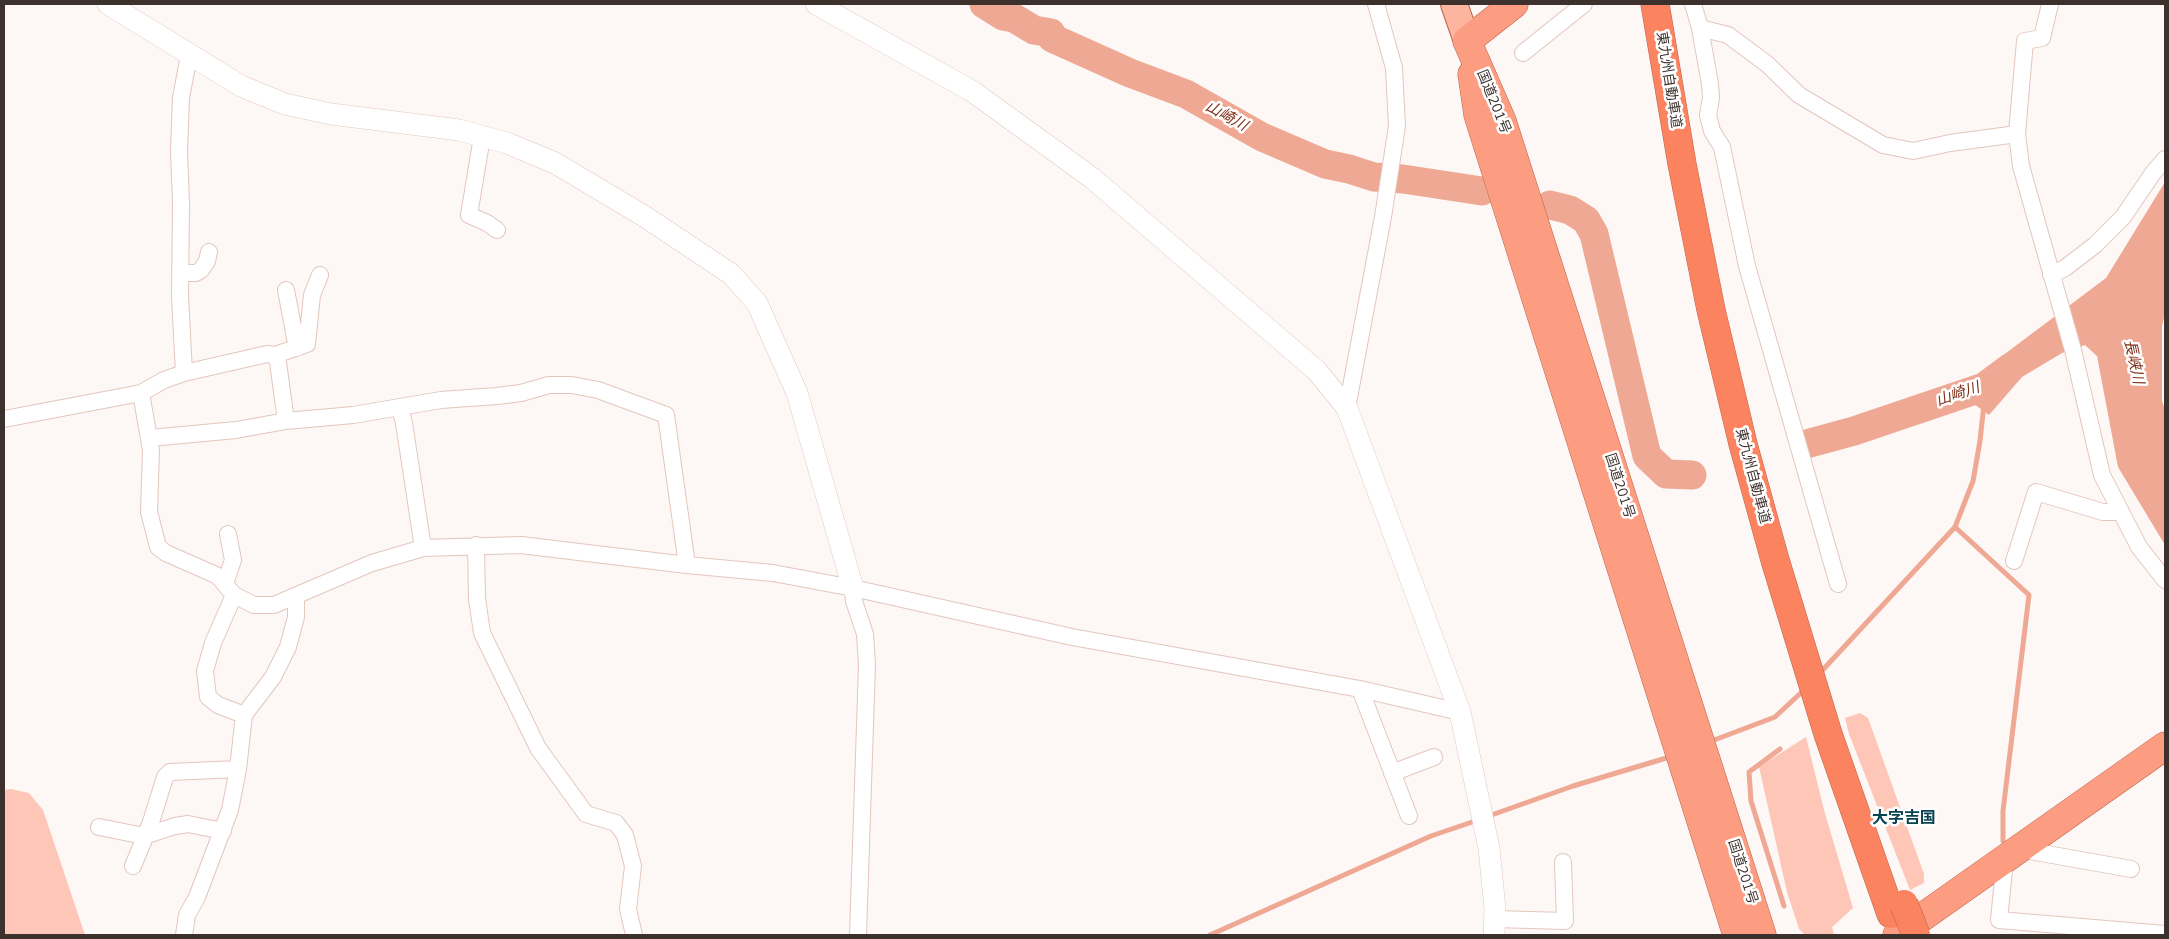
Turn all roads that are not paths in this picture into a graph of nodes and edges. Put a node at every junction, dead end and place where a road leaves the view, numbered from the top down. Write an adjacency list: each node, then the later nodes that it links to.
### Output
1 (108, 4): 13 (street)
2 (816, 4): 28 (street)
3 (1376, 4): 28 (street)
4 (1454, 4): 11 (main road)
5 (1514, 4): 11 (highway)
6 (1584, 4): 12 (street)
7 (1655, 4): 59 (highway, 東九州自動車道)
8 (1693, 4): 10 (street)
9 (2050, 4): 14 (street)
10 (1700, 28): 14 (street); 39 (street)
11 (1467, 40): 48 (highway, 国道201号)
12 (1524, 53)
13 (189, 55): 15 (street); 19 (street)
14 (2018, 134): 21 (street)
15 (482, 136): 17 (street); 40 (street)
16 (2165, 160): 21 (street)
17 (497, 230)
18 (208, 252): 19 (street)
19 (180, 273): 25 (street)
20 (320, 275): 23 (street)
21 (2051, 276): 32 (street)
22 (286, 290): 23 (street)
23 (297, 348): 24 (street)
24 (275, 356): 25 (street); 30 (street)
25 (184, 373): 26 (street)
26 (141, 392): 29 (street); 31 (street)
27 (400, 408): 30 (street); 35 (street); 37 (street)
28 (1347, 408): 44 (street)
29 (4, 419)
30 (286, 421): 31 (street)
31 (150, 438): 41 (street)
32 (2121, 512): 36 (street); 38 (street)
33 (228, 534): 41 (street)
34 (476, 545): 35 (street); 37 (street); 65 (street)
35 (423, 548): 42 (street)
36 (2014, 561)
37 (687, 565): 40 (street)
38 (2165, 580)
39 (1838, 584)
40 (854, 588): 43 (street); 66 (street)
41 (230, 590): 42 (street); 45 (street)
42 (296, 596): 45 (street)
43 (1360, 689): 44 (street); 50 (street)
44 (1460, 712): 60 (street)
45 (244, 714): 49 (street)
46 (2165, 746): 55 (highway)
47 (1434, 757): 50 (street)
48 (1695, 764): 67 (highway, 国道201号); 68 (highway, 国道201号)
49 (238, 769): 53 (street); 54 (street)
50 (1392, 773): 51 (street)
51 (1409, 816)
52 (99, 827): 54 (street)
53 (223, 831): 54 (street); 64 (street)
54 (144, 836): 57 (street)
55 (2012, 854): 58 (street); 59 (highway); 62 (street)
56 (1563, 862): 61 (street)
57 (133, 866)
58 (2131, 869)
59 (1898, 922): 69 (highway, bridge)
60 (1494, 927): 61 (street)
61 (1565, 928)
62 (1998, 928): 63 (street)
63 (2165, 934)
64 (184, 935)
65 (634, 935)
66 (858, 935)
67 (1737, 935)
68 (1762, 935)
69 (1916, 935)

